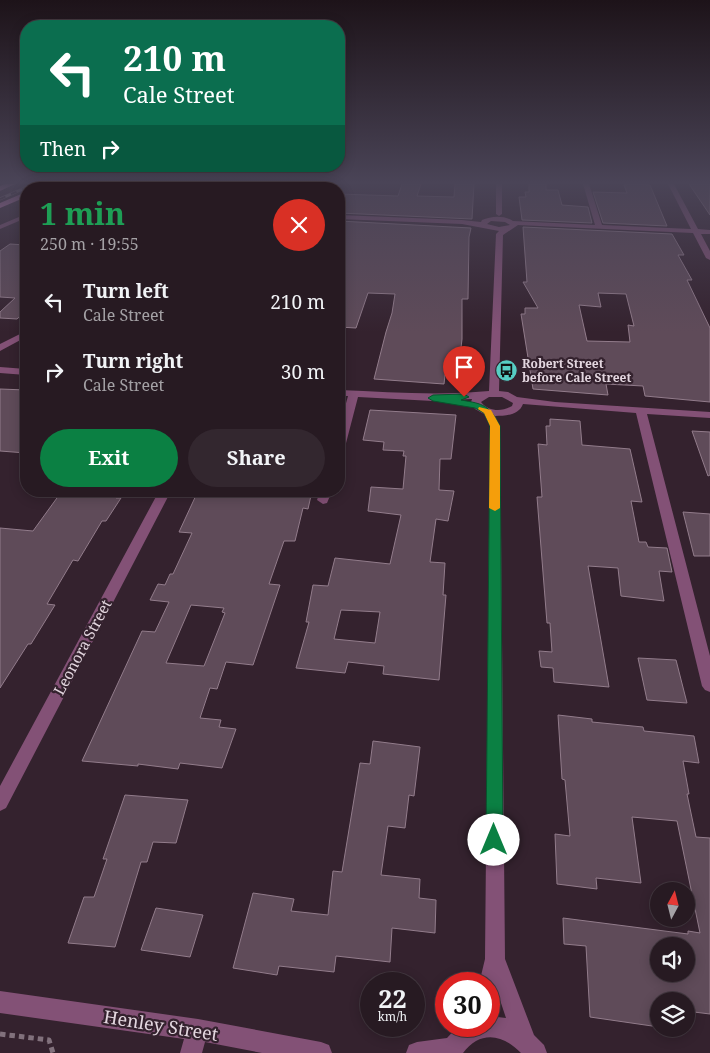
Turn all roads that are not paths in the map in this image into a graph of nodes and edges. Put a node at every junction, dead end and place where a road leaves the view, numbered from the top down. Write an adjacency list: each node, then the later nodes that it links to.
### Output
1 (507, 233): 8 (street)
2 (697, 233): 3 (street)
3 (710, 258)
4 (20, 337): 5 (street)
5 (0, 348)
6 (0, 370): 7 (street)
7 (20, 372)
8 (496, 376): 10 (street); 13 (street)
9 (345, 393): 11 (street)
10 (494, 393): 12 (street); 13 (street)
11 (354, 394): 12 (street); 17 (street)
12 (479, 401): 15 (street)
13 (513, 404): 14 (street); 15 (street); 18 (street)
14 (641, 411): 16 (street); 20 (street)
15 (488, 412): 18 (street)
16 (710, 415)
17 (345, 426)
18 (495, 426): 22 (street)
19 (161, 497): 21 (street, Leonora Street)
20 (710, 686)
21 (0, 803)
22 (494, 959): 23 (street); 28 (street)
23 (491, 972)
24 (0, 1002): 26 (street, Henley Street)
25 (500, 1027): 28 (street)
26 (198, 1030): 30 (street); 31 (street, Henley Street)
27 (463, 1037): 29 (street)
28 (530, 1046)
29 (453, 1051): 32 (street)
30 (191, 1053)
31 (321, 1053)
32 (417, 1053)

